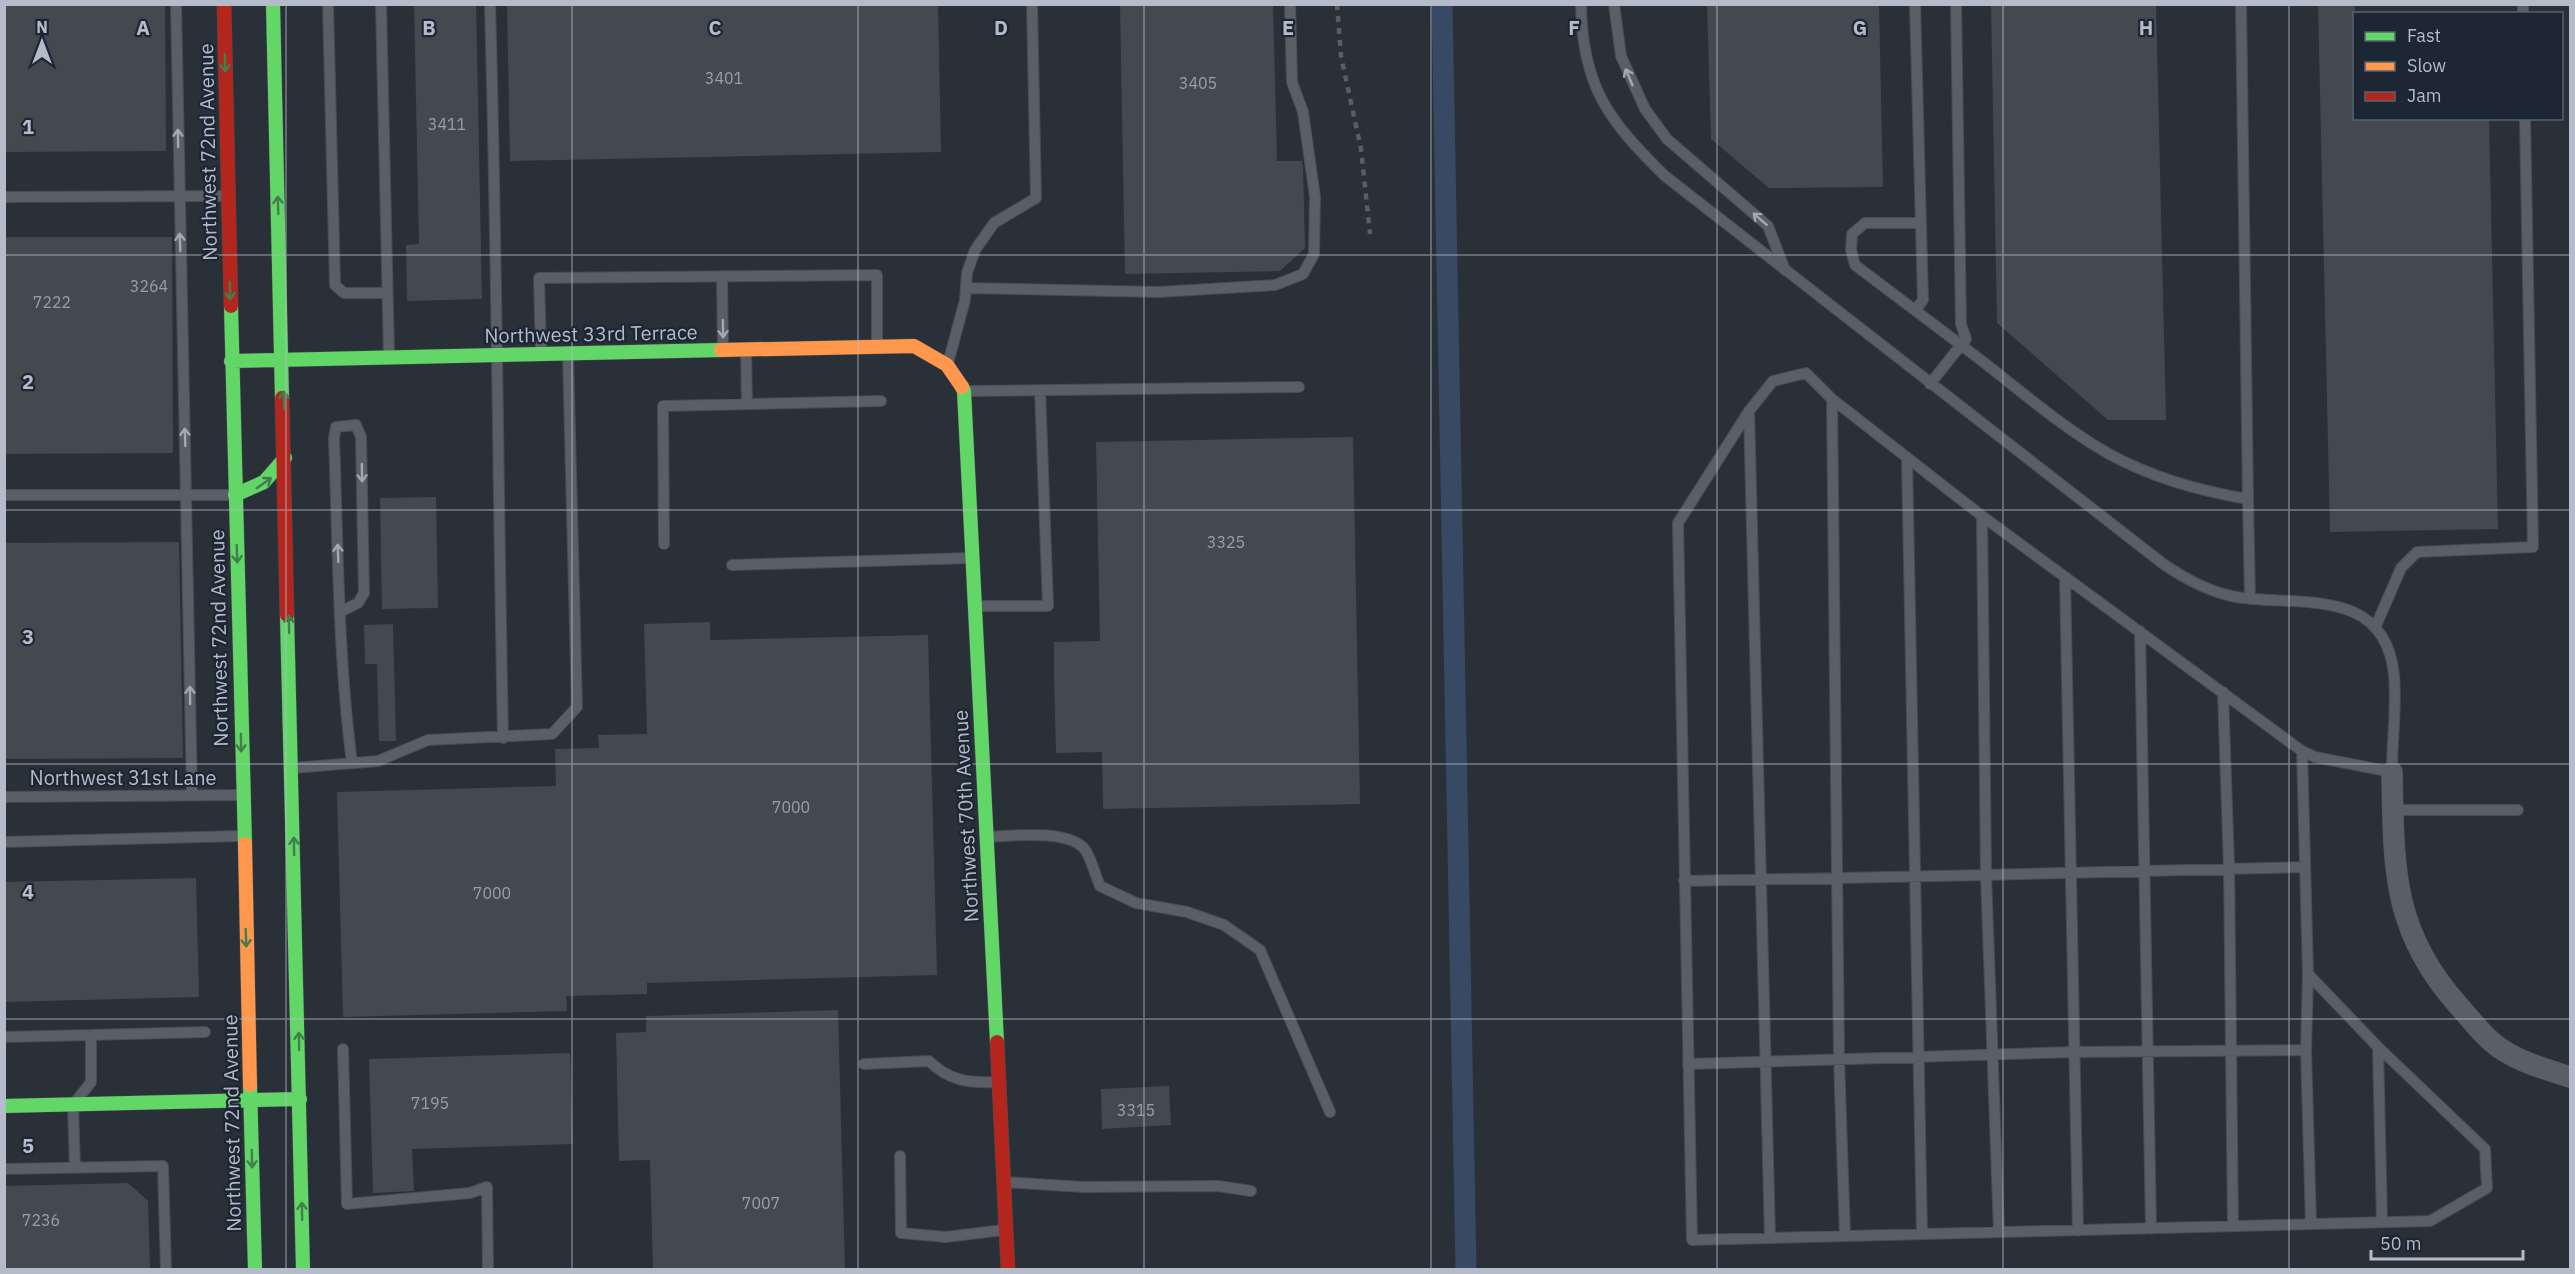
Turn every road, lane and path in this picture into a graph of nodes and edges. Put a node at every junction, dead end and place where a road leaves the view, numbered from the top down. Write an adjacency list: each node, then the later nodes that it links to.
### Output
1 (176, 4): 15 (lane, one-way to 1)
2 (224, 4): 16 (main road, Northwest 72nd Avenue, one-way to 16)
3 (273, 4): 32 (main road, one-way to 3)
4 (328, 4): 22 (lane)
5 (381, 4): 22 (lane)
6 (489, 4): 30 (lane)
7 (1032, 4): 21 (lane)
8 (1290, 4): 21 (lane)
9 (1581, 4): 19 (lane)
10 (1614, 4): 19 (lane, one-way to 10)
11 (1915, 4): 18 (lane)
12 (1956, 4): 24 (lane)
13 (2241, 4): 48 (lane)
14 (2525, 120): 57 (lane)
15 (178, 196): 16 (lane); 17 (lane); 46 (lane, one-way to 15)
16 (228, 196): 33 (main road, Northwest 72nd Avenue, one-way to 33)
17 (4, 197)
18 (1920, 223): 23 (lane); 23 (lane)
19 (1786, 270): 35 (lane)
20 (722, 277): 25 (lane); 26 (lane, one-way to 26); 29 (lane)
21 (966, 288): 34 (lane)
22 (387, 293): 31 (lane)
23 (1916, 309): 24 (lane)
24 (1961, 345): 35 (lane); 48 (lane)
25 (877, 347): 27 (main road, Northwest 33rd Terrace); 34 (main road, Northwest 33rd Terrace)
26 (723, 350): 27 (main road, Northwest 33rd Terrace); 28 (main road, Northwest 33rd Terrace)
27 (746, 350): 41 (lane)
28 (568, 354): 29 (main road, Northwest 33rd Terrace); 60 (lane)
29 (541, 355): 30 (main road, Northwest 33rd Terrace)
30 (497, 356): 31 (main road, Northwest 33rd Terrace); 60 (lane)
31 (389, 358): 32 (main road, Northwest 33rd Terrace)
32 (283, 360): 33 (main road, Northwest 33rd Terrace); 43 (main road, one-way to 32)
33 (231, 362): 47 (main road, Northwest 72nd Avenue)
34 (947, 365): 38 (main road)
35 (1930, 384): 54 (lane)
36 (1299, 387): 37 (lane)
37 (1040, 390): 38 (lane); 55 (lane)
38 (964, 391): 51 (main road, Northwest 70th Avenue)
39 (1832, 399): 42 (lane); 44 (lane); 78 (lane)
40 (881, 401): 41 (lane)
41 (747, 404): 50 (lane)
42 (1749, 411): 80 (lane); 81 (lane)
43 (285, 458): 47 (main road, one-way to 43); 63 (main road, one-way to 43)
44 (1907, 458): 49 (lane); 79 (lane)
45 (4, 495): 46 (lane)
46 (186, 495): 47 (lane); 65 (lane, one-way to 46)
47 (235, 495): 66 (main road, Northwest 72nd Avenue, one-way to 66)
48 (2248, 498): 54 (lane)
49 (1982, 516): 53 (lane); 77 (lane)
50 (664, 544)
51 (972, 558): 52 (lane); 55 (main road, Northwest 70th Avenue)
52 (732, 565)
53 (2065, 577): 58 (lane); 76 (lane)
54 (2250, 599): 57 (lane)
55 (975, 606): 71 (main road, Northwest 70th Avenue)
56 (340, 612): 56 (lane, one-way to 56); 62 (lane)
57 (2374, 627): 64 (lane)
58 (2139, 631): 59 (lane); 75 (lane)
59 (2223, 692): 61 (lane); 73 (lane)
60 (503, 738): 62 (lane)
61 (2302, 751): 64 (lane); 74 (lane)
62 (352, 763): 63 (lane)
63 (293, 768): 100 (main road, one-way to 63)
64 (2391, 772): 68 (street)
65 (192, 795): 66 (lane, Northwest 31st Lane); 67 (lane, Northwest 31st Lane)
66 (242, 795): 70 (main road, Northwest 72nd Avenue)
67 (4, 797)
68 (2392, 810): 69 (lane); 98 (street)
69 (2518, 810)
70 (244, 836): 72 (lane); 101 (main road, Northwest 72nd Avenue, one-way to 101)
71 (987, 837): 99 (main road, Northwest 70th Avenue); 104 (lane)
72 (4, 842)
73 (2229, 867): 74 (lane); 75 (lane); 90 (lane)
74 (2305, 867): 82 (lane)
75 (2143, 870): 76 (lane); 89 (lane)
76 (2070, 873): 77 (lane); 91 (lane)
77 (1986, 875): 79 (lane); 92 (lane)
78 (1837, 876): 79 (lane); 80 (lane); 94 (lane)
79 (1915, 876): 93 (lane)
80 (1762, 879): 81 (lane); 95 (lane)
81 (1684, 881): 97 (lane)
82 (2308, 974): 86 (lane); 88 (lane)
83 (205, 1032): 84 (lane)
84 (91, 1035): 85 (lane); 102 (lane)
85 (4, 1037)
86 (2378, 1047): 110 (lane); 110 (lane)
87 (342, 1049): 123 (lane)
88 (2306, 1050): 90 (lane); 111 (lane)
89 (2146, 1051): 90 (lane); 91 (lane); 113 (lane)
90 (2230, 1051): 112 (lane)
91 (2074, 1052): 92 (lane); 115 (lane)
92 (1993, 1054): 93 (lane); 116 (lane)
93 (1920, 1057): 94 (lane); 117 (lane)
94 (1839, 1059): 95 (lane); 118 (lane)
95 (1766, 1062): 97 (lane); 119 (lane)
96 (864, 1064): 99 (lane)
97 (1688, 1064): 119 (lane)
98 (2571, 1077)
99 (999, 1082): 108 (main road, Northwest 70th Avenue)
100 (300, 1099): 101 (main road); 122 (main road, one-way to 100)
101 (251, 1100): 102 (main road); 121 (main road, Northwest 72nd Avenue, one-way to 121)
102 (73, 1105): 103 (main road); 106 (lane)
103 (4, 1106)
104 (1330, 1112)
105 (900, 1156): 114 (lane)
106 (75, 1168): 107 (lane); 120 (lane)
107 (4, 1169)
108 (1004, 1182): 109 (lane); 114 (main road, Northwest 70th Avenue)
109 (1251, 1191)
110 (2382, 1222): 111 (lane)
111 (2311, 1224): 112 (lane)
112 (2233, 1226): 113 (lane)
113 (2151, 1229): 115 (lane)
114 (1006, 1230): 124 (main road, Northwest 70th Avenue)
115 (2078, 1231): 116 (lane)
116 (1999, 1232): 117 (lane)
117 (1922, 1234): 118 (lane)
118 (1845, 1236): 119 (lane)
119 (1770, 1238)
120 (166, 1269)
121 (255, 1269)
122 (303, 1269)
123 (488, 1269)
124 (1008, 1269)

